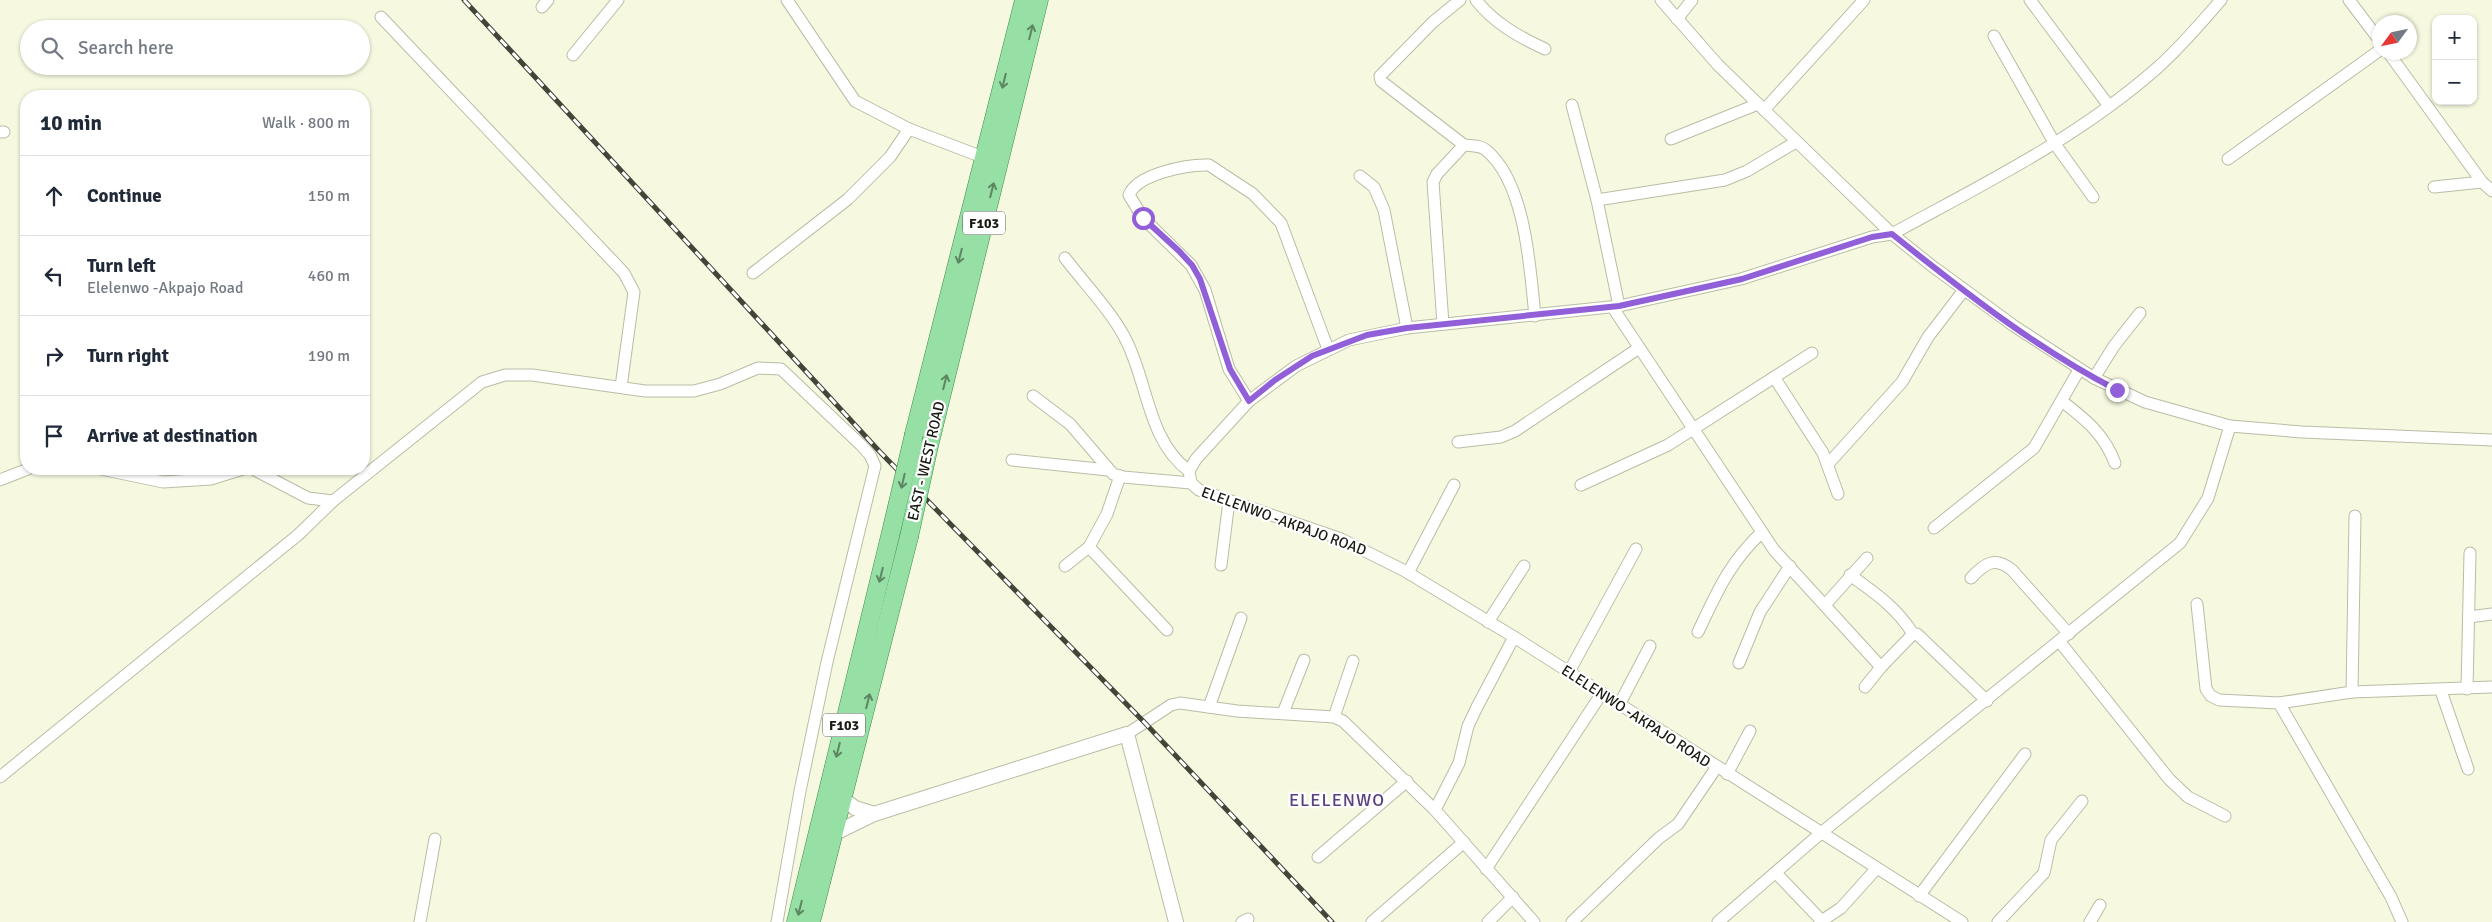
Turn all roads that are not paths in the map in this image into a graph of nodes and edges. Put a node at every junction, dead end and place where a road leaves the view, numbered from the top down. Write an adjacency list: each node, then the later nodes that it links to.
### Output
1 (618, 0): 18 (street)
2 (787, 0): 24 (street)
3 (1024, 0): 29 (main road, EAST - WEST ROAD / F103, one-way to 29)
4 (1039, 0): 131 (main road, EAST - WEST ROAD / F103, one-way to 4, bridge)
5 (1460, 0): 28 (street)
6 (1476, 0): 17 (street)
7 (1661, 0): 14 (street)
8 (1692, 0): 14 (street)
9 (1864, 0): 23 (street)
10 (2030, 0): 22 (street)
11 (2221, 0): 22 (street, ELELENWO -AKPAJO ROAD)
12 (2349, 0): 15 (street)
13 (381, 17): 52 (street)
14 (1677, 19): 23 (street)
15 (2372, 30)
16 (1994, 36): 27 (street)
17 (1545, 49)
18 (573, 55)
19 (2372, 56): 30 (street)
20 (2394, 60): 32 (street)
21 (1572, 105): 36 (street)
22 (2109, 106): 27 (street, ELELENWO -AKPAJO ROAD)
23 (1761, 107): 25 (street); 26 (street)
24 (909, 128): 29 (street); 39 (street)
25 (1671, 139)
26 (1796, 142): 36 (street); 37 (street)
27 (2055, 144): 35 (street); 37 (street, ELELENWO -AKPAJO ROAD)
28 (1464, 145): 43 (street); 44 (street)
29 (985, 158): 151 (main road, EAST - WEST ROAD / F103, one-way to 151, bridge)
30 (2228, 159)
31 (1360, 176): 45 (street)
32 (2482, 182): 33 (street); 34 (street)
33 (2434, 188)
34 (2492, 191)
35 (2093, 196)
36 (1597, 200): 41 (street)
37 (1892, 234): 40 (street); 41 (street, ELELENWO -AKPAJO ROAD)
38 (1065, 258): 65 (street)
39 (753, 273)
40 (1964, 290): 49 (street); 61 (street)
41 (1616, 307): 43 (street, ELELENWO -AKPAJO ROAD); 46 (street)
42 (2140, 313): 51 (street)
43 (1535, 316): 44 (street, ELELENWO -AKPAJO ROAD)
44 (1442, 324): 45 (street, ELELENWO -AKPAJO ROAD)
45 (1407, 328): 47 (street, ELELENWO -AKPAJO ROAD)
46 (1639, 348): 57 (street); 59 (street)
47 (1328, 349): 54 (street, ELELENWO -AKPAJO ROAD); 54 (street)
48 (1812, 353): 50 (street)
49 (2080, 370): 51 (street); 55 (street)
50 (1774, 377): 57 (street); 61 (street)
51 (2094, 378): 56 (street)
52 (621, 387): 64 (street); 150 (street)
53 (1032, 396): 63 (street)
54 (1249, 401): 65 (street, ELELENWO -AKPAJO ROAD)
55 (2063, 402): 62 (street); 80 (street)
56 (2230, 426): 58 (street); 102 (street)
57 (1693, 429): 75 (street); 81 (street)
58 (2492, 440)
59 (1458, 442)
60 (1012, 460): 63 (street)
61 (1829, 463): 76 (street)
62 (2115, 463)
63 (1108, 470): 71 (street)
64 (370, 471)
65 (1189, 471): 73 (street, ELELENWO -AKPAJO ROAD)
66 (20, 472): 72 (street)
67 (129, 475): 68 (street)
68 (224, 475)
69 (264, 475): 77 (street)
70 (366, 475): 77 (street)
71 (1120, 476): 73 (street); 82 (street)
72 (0, 480)
73 (1191, 483): 78 (street, ELELENWO -AKPAJO ROAD)
74 (1454, 485): 90 (street)
75 (1582, 485)
76 (1838, 494)
77 (333, 501): 129 (street)
78 (1229, 501): 86 (street); 90 (street, ELELENWO -AKPAJO ROAD)
79 (2354, 516): 116 (street)
80 (1934, 528)
81 (1762, 532): 89 (street); 100 (street)
82 (1089, 547): 87 (street); 99 (street)
83 (1636, 549): 110 (street)
84 (2470, 553): 96 (street)
85 (1867, 558): 91 (street)
86 (1221, 565)
87 (1065, 566)
88 (1524, 566): 98 (street)
89 (1790, 566): 93 (street); 108 (street)
90 (1408, 573): 98 (street, ELELENWO -AKPAJO ROAD)
91 (1850, 575): 93 (street); 101 (street)
92 (1971, 578): 102 (street)
93 (1825, 604): 109 (street)
94 (2198, 604): 118 (street)
95 (2492, 614): 96 (street)
96 (2469, 617): 113 (street)
97 (1241, 618): 120 (street)
98 (1488, 622): 103 (street, ELELENWO -AKPAJO ROAD)
99 (1167, 630)
100 (1698, 632)
101 (1913, 634): 109 (street); 117 (street)
102 (2069, 634): 104 (street)
103 (1514, 637): 110 (street, ELELENWO -AKPAJO ROAD); 133 (street)
104 (2060, 642): 117 (street); 135 (street)
105 (1650, 646): 119 (street)
106 (1304, 660): 121 (street)
107 (1353, 661): 122 (street)
108 (1739, 663)
109 (1881, 667): 111 (street)
110 (1569, 672): 115 (street, ELELENWO -AKPAJO ROAD)
111 (1865, 687)
112 (2492, 687): 113 (street)
113 (2467, 689): 114 (street)
114 (2441, 691): 116 (street); 127 (street)
115 (1602, 692): 119 (street, ELELENWO -AKPAJO ROAD); 142 (street)
116 (2352, 692): 118 (street)
117 (1987, 701): 136 (street)
118 (2279, 703): 161 (street)
119 (1620, 706): 126 (street, ELELENWO -AKPAJO ROAD)
120 (1209, 707): 121 (street); 124 (street)
121 (1283, 713): 122 (street)
122 (1334, 717): 130 (street)
123 (1750, 731): 128 (street)
124 (1127, 734): 134 (street); 153 (street)
125 (2025, 754): 144 (street)
126 (1716, 768): 128 (street, ELELENWO -AKPAJO ROAD); 157 (street)
127 (2468, 769)
128 (1727, 774): 136 (street, ELELENWO -AKPAJO ROAD)
129 (0, 778)
130 (1407, 781): 133 (street); 140 (street)
131 (843, 799): 134 (street); 137 (main road, EAST - WEST ROAD / F103)
132 (2082, 801): 159 (street)
133 (1435, 810): 139 (street)
134 (874, 814): 137 (street)
135 (2225, 816)
136 (1821, 833): 141 (street, ELELENWO -AKPAJO ROAD); 143 (street)
137 (833, 834): 152 (main road, EAST - WEST ROAD / F103)
138 (435, 839): 149 (street)
139 (1464, 842): 142 (street); 154 (street)
140 (1318, 857)
141 (1877, 868): 144 (street, ELELENWO -AKPAJO ROAD); 148 (street)
142 (1486, 869): 145 (street)
143 (1776, 874): 148 (street); 158 (street)
144 (1919, 896): 147 (street, ELELENWO -AKPAJO ROAD)
145 (1513, 897): 155 (street); 156 (street)
146 (2100, 905): 160 (street)
147 (1955, 920)
148 (1821, 921)
149 (420, 922)
150 (777, 922)
151 (796, 922)
152 (811, 922)
153 (1176, 922)
154 (1372, 922)
155 (1488, 922)
156 (1534, 922)
157 (1572, 922)
158 (1718, 922)
159 (1998, 922)
160 (2090, 922)
161 (2402, 922)

